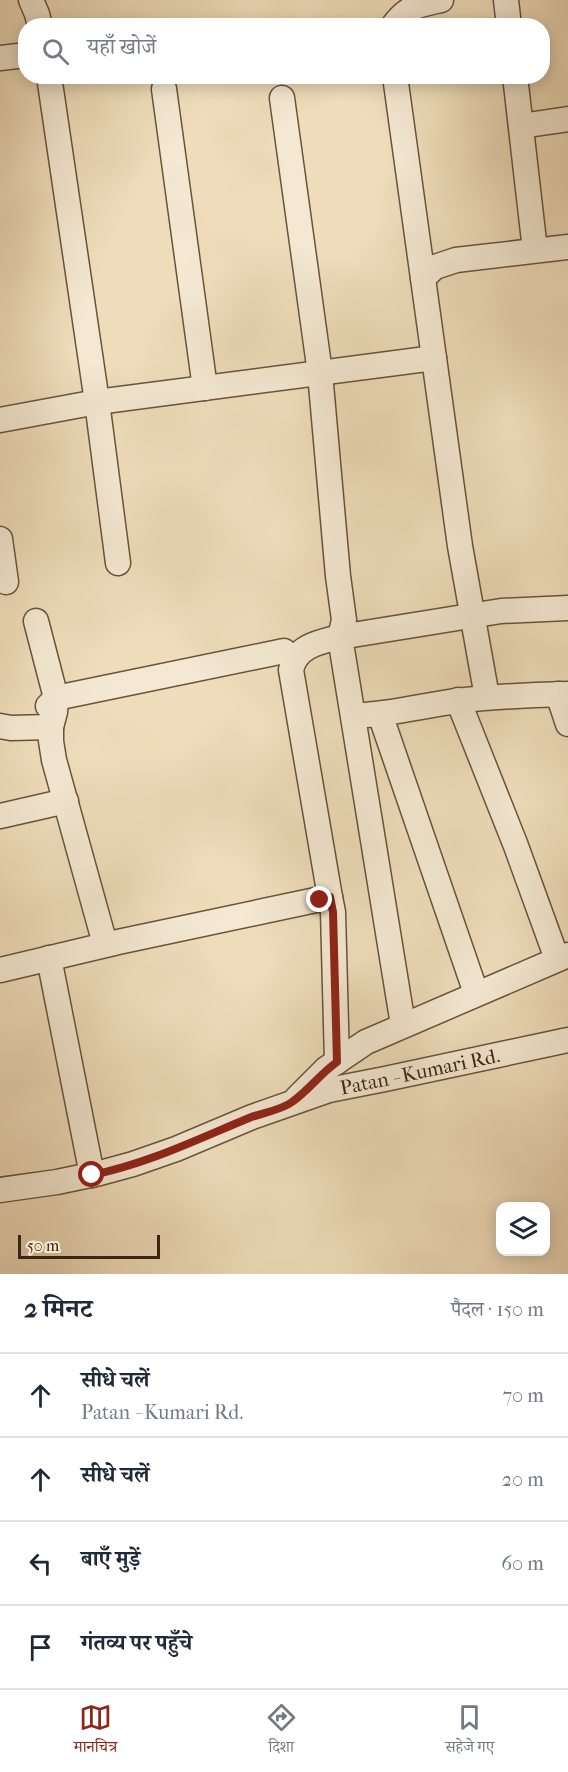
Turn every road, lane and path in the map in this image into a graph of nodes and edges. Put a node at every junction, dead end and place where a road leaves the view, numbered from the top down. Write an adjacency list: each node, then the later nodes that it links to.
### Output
1 (31, 0): 4 (street)
2 (441, 0): 5 (street)
3 (506, 0): 6 (street)
4 (37, 18)
5 (399, 18)
6 (508, 18)
7 (18, 56): 8 (street)
8 (0, 58)
9 (50, 84): 22 (street)
10 (396, 84): 18 (street)
11 (516, 84): 15 (street)
12 (164, 89): 21 (street)
13 (282, 98): 20 (street)
14 (568, 119): 15 (street)
15 (520, 126): 17 (street)
16 (568, 247): 17 (street)
17 (535, 250): 18 (street)
18 (423, 278): 19 (street)
19 (434, 358): 20 (street); 28 (street)
20 (320, 373): 21 (street); 30 (street)
21 (205, 388): 22 (street)
22 (97, 402): 23 (street); 25 (street)
23 (0, 420)
24 (0, 539): 26 (street)
25 (118, 563)
26 (6, 582)
27 (568, 608): 28 (street)
28 (472, 615): 30 (street); 33 (street)
29 (36, 621): 35 (street)
30 (340, 637): 37 (street); 42 (street)
31 (284, 651): 35 (street)
32 (563, 694): 33 (street); 38 (street)
33 (487, 697): 34 (street)
34 (458, 700): 36 (street); 44 (street)
35 (52, 710): 39 (street); 40 (street)
36 (380, 714): 37 (street); 47 (street)
37 (353, 716): 48 (street)
38 (568, 724)
39 (0, 726)
40 (66, 801): 41 (street); 43 (street)
41 (0, 816)
42 (330, 897): 43 (street); 50 (street)
43 (105, 945): 45 (street)
44 (563, 957): 47 (street)
45 (49, 958): 46 (street); 52 (street)
46 (0, 970)
47 (476, 993): 48 (street)
48 (403, 1025): 50 (street)
49 (568, 1040): 51 (street, Patan - Kumari Rd.)
50 (337, 1062): 51 (street)
51 (291, 1103): 52 (street, Patan - Kumari Rd.)
52 (92, 1175): 53 (street, Patan - Kumari Rd.)
53 (0, 1190)

